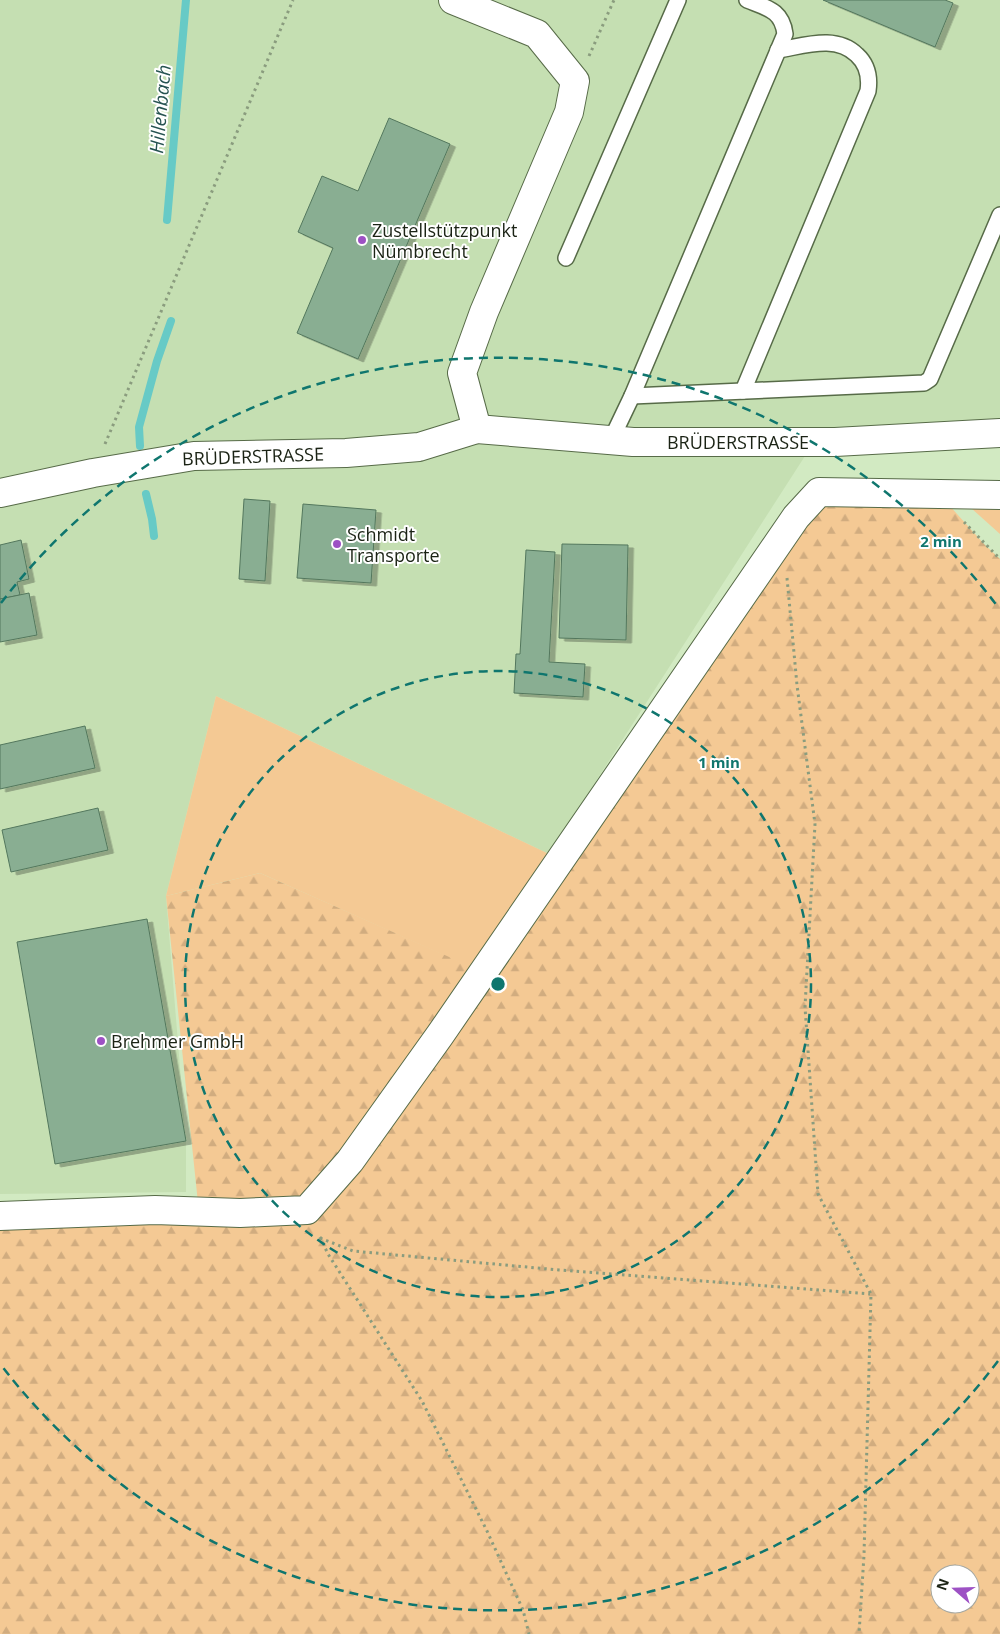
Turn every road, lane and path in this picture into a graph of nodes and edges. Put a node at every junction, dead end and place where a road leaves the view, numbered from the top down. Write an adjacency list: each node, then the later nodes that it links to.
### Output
1 (293, 0): 15 (path)
2 (453, 0): 7 (street)
3 (614, 0): 7 (path)
4 (678, 0): 9 (lane)
5 (747, 0): 6 (lane)
6 (778, 50): 10 (lane); 11 (lane)
7 (573, 92): 12 (street)
8 (1000, 215): 10 (lane)
9 (566, 258)
10 (743, 391): 11 (lane)
11 (632, 396): 14 (lane)
12 (477, 429): 14 (street, BRÜDERSTRASSE); 15 (street, BRÜDERSTRASSE)
13 (1000, 433): 14 (street, BRÜDERSTRASSE)
14 (611, 440)
15 (93, 473): 16 (street, BRÜDERSTRASSE)
16 (0, 493)
17 (939, 494): 18 (street); 19 (path); 21 (street)
18 (1000, 495)
19 (1000, 559)
20 (787, 571): 24 (path)
21 (307, 1210): 22 (street); 23 (path)
22 (0, 1216)
23 (320, 1238): 24 (path); 25 (path)
24 (871, 1294): 26 (path)
25 (529, 1634)
26 (859, 1634)

